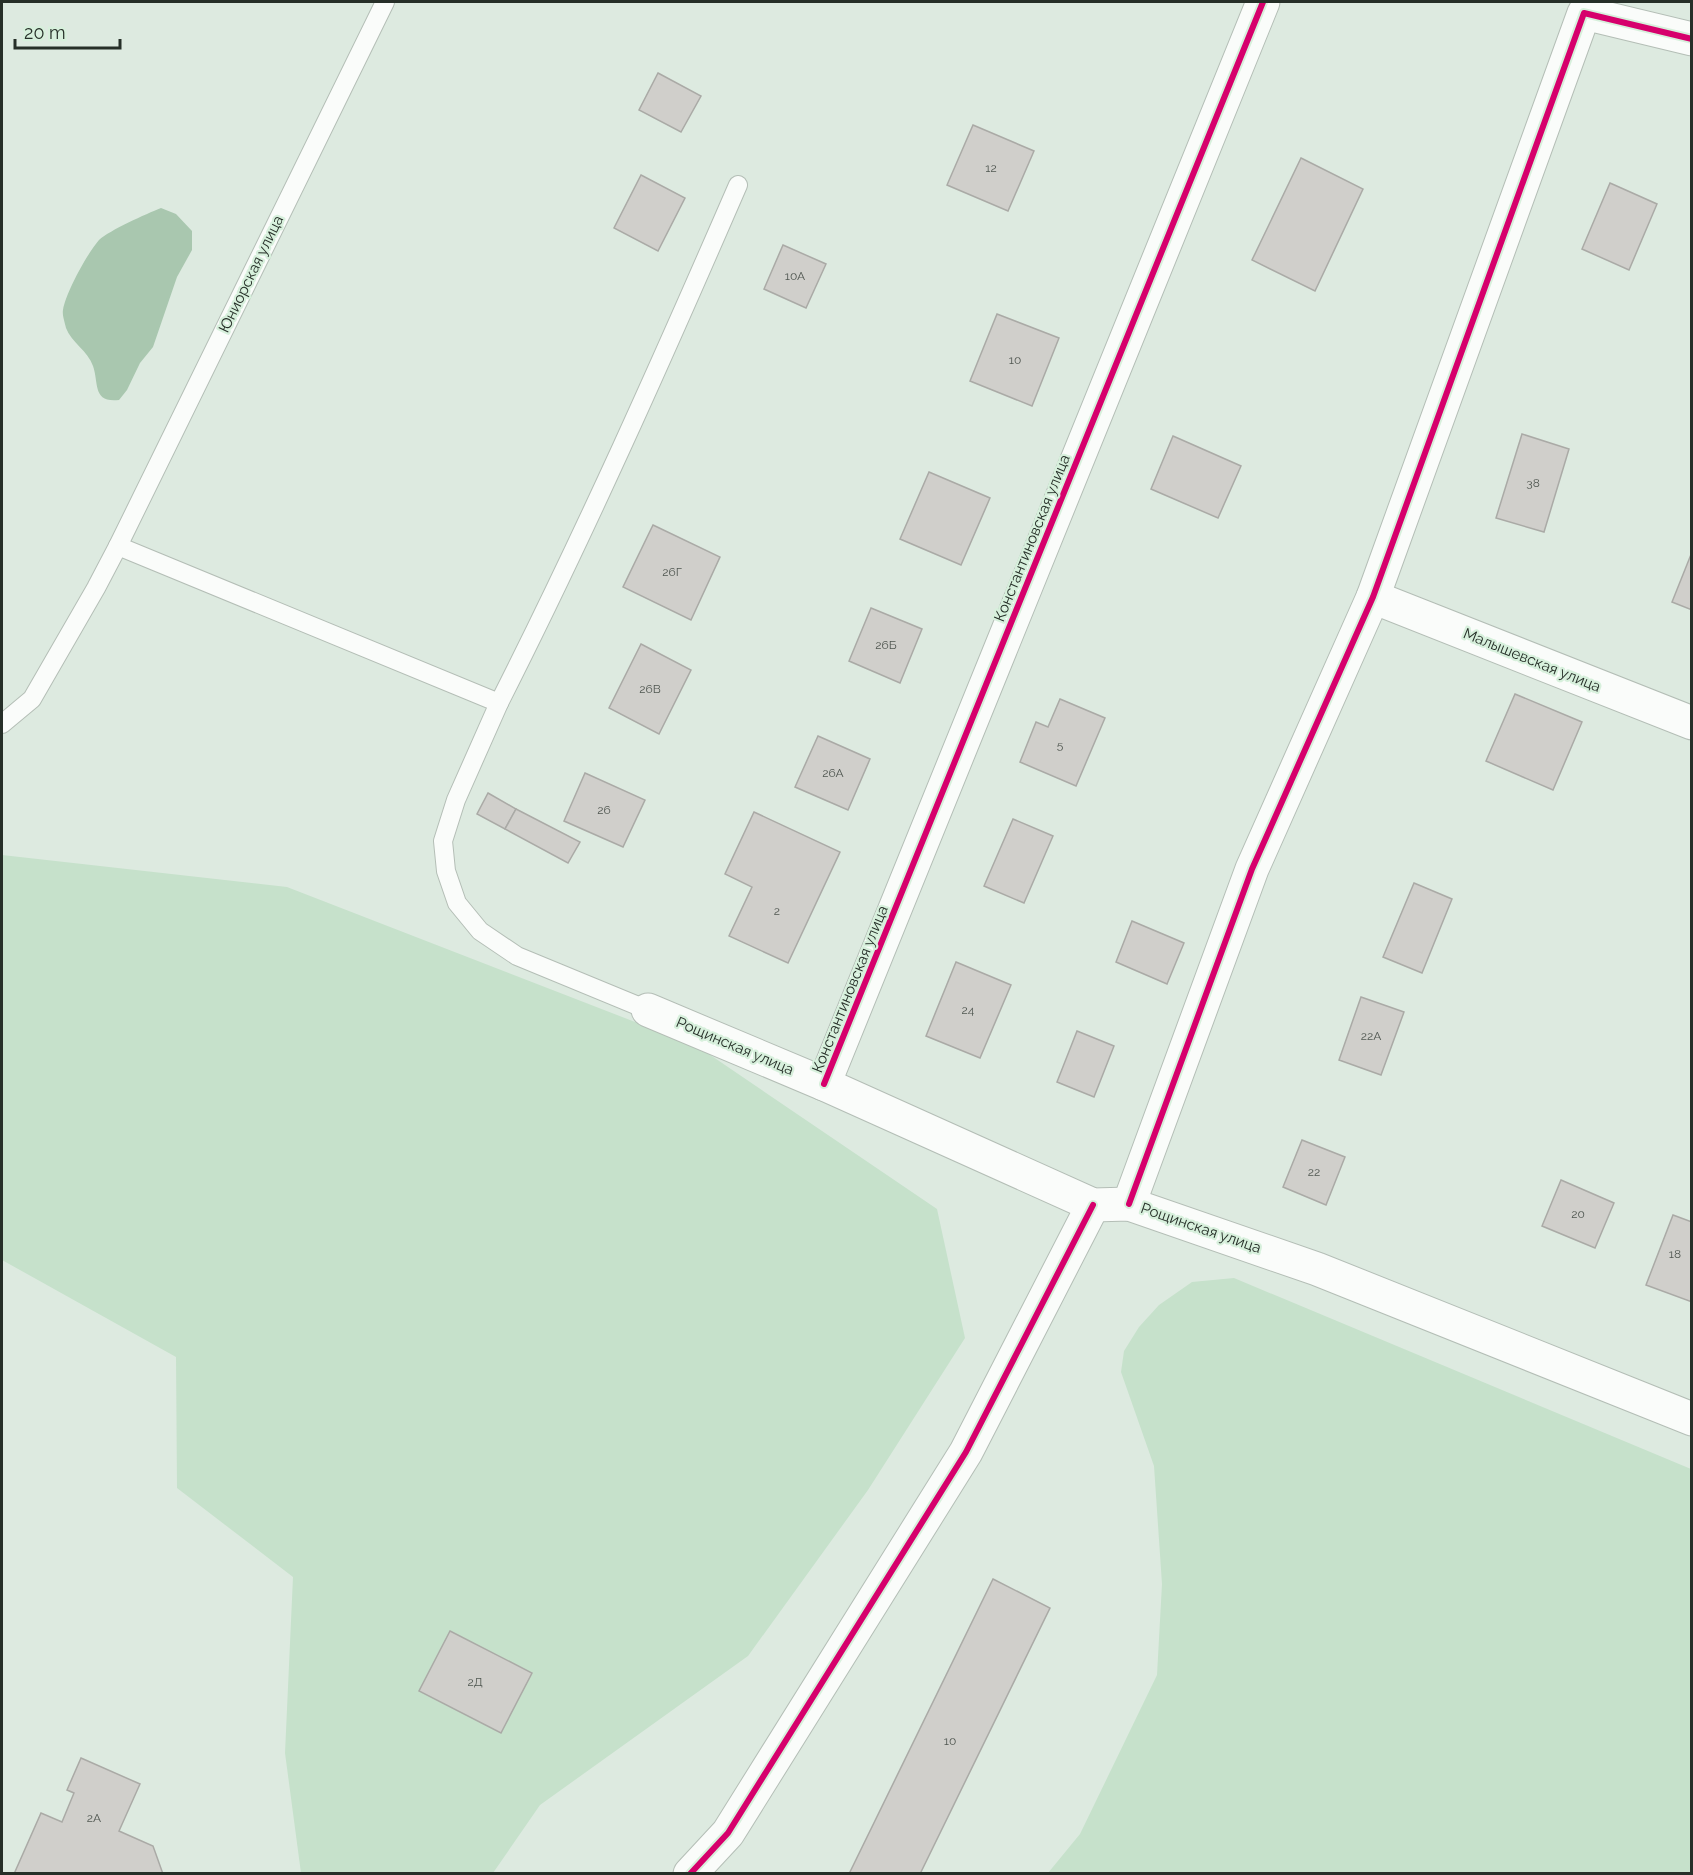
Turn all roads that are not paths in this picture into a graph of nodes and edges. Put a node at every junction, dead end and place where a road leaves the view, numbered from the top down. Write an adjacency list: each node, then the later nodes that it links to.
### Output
1 (385, 2): 6 (lane, Юниорская улица)
2 (1263, 2): 12 (street, Константиновская улица)
3 (1578, 7): 4 (street); 7 (street)
4 (1692, 39)
5 (738, 185): 8 (lane)
6 (118, 546): 8 (lane); 10 (lane, Юниорская улица)
7 (1373, 597): 9 (street, Малышевская улица); 13 (street)
8 (499, 703): 11 (lane)
9 (1692, 723)
10 (2, 724)
11 (648, 1010): 12 (street, Рощинская улица)
12 (824, 1084): 14 (street, Рощинская улица)
13 (1129, 1204): 14 (street, Рощинская улица); 15 (street, Рощинская улица)
14 (1093, 1205): 16 (street)
15 (1692, 1419)
16 (690, 1874)

